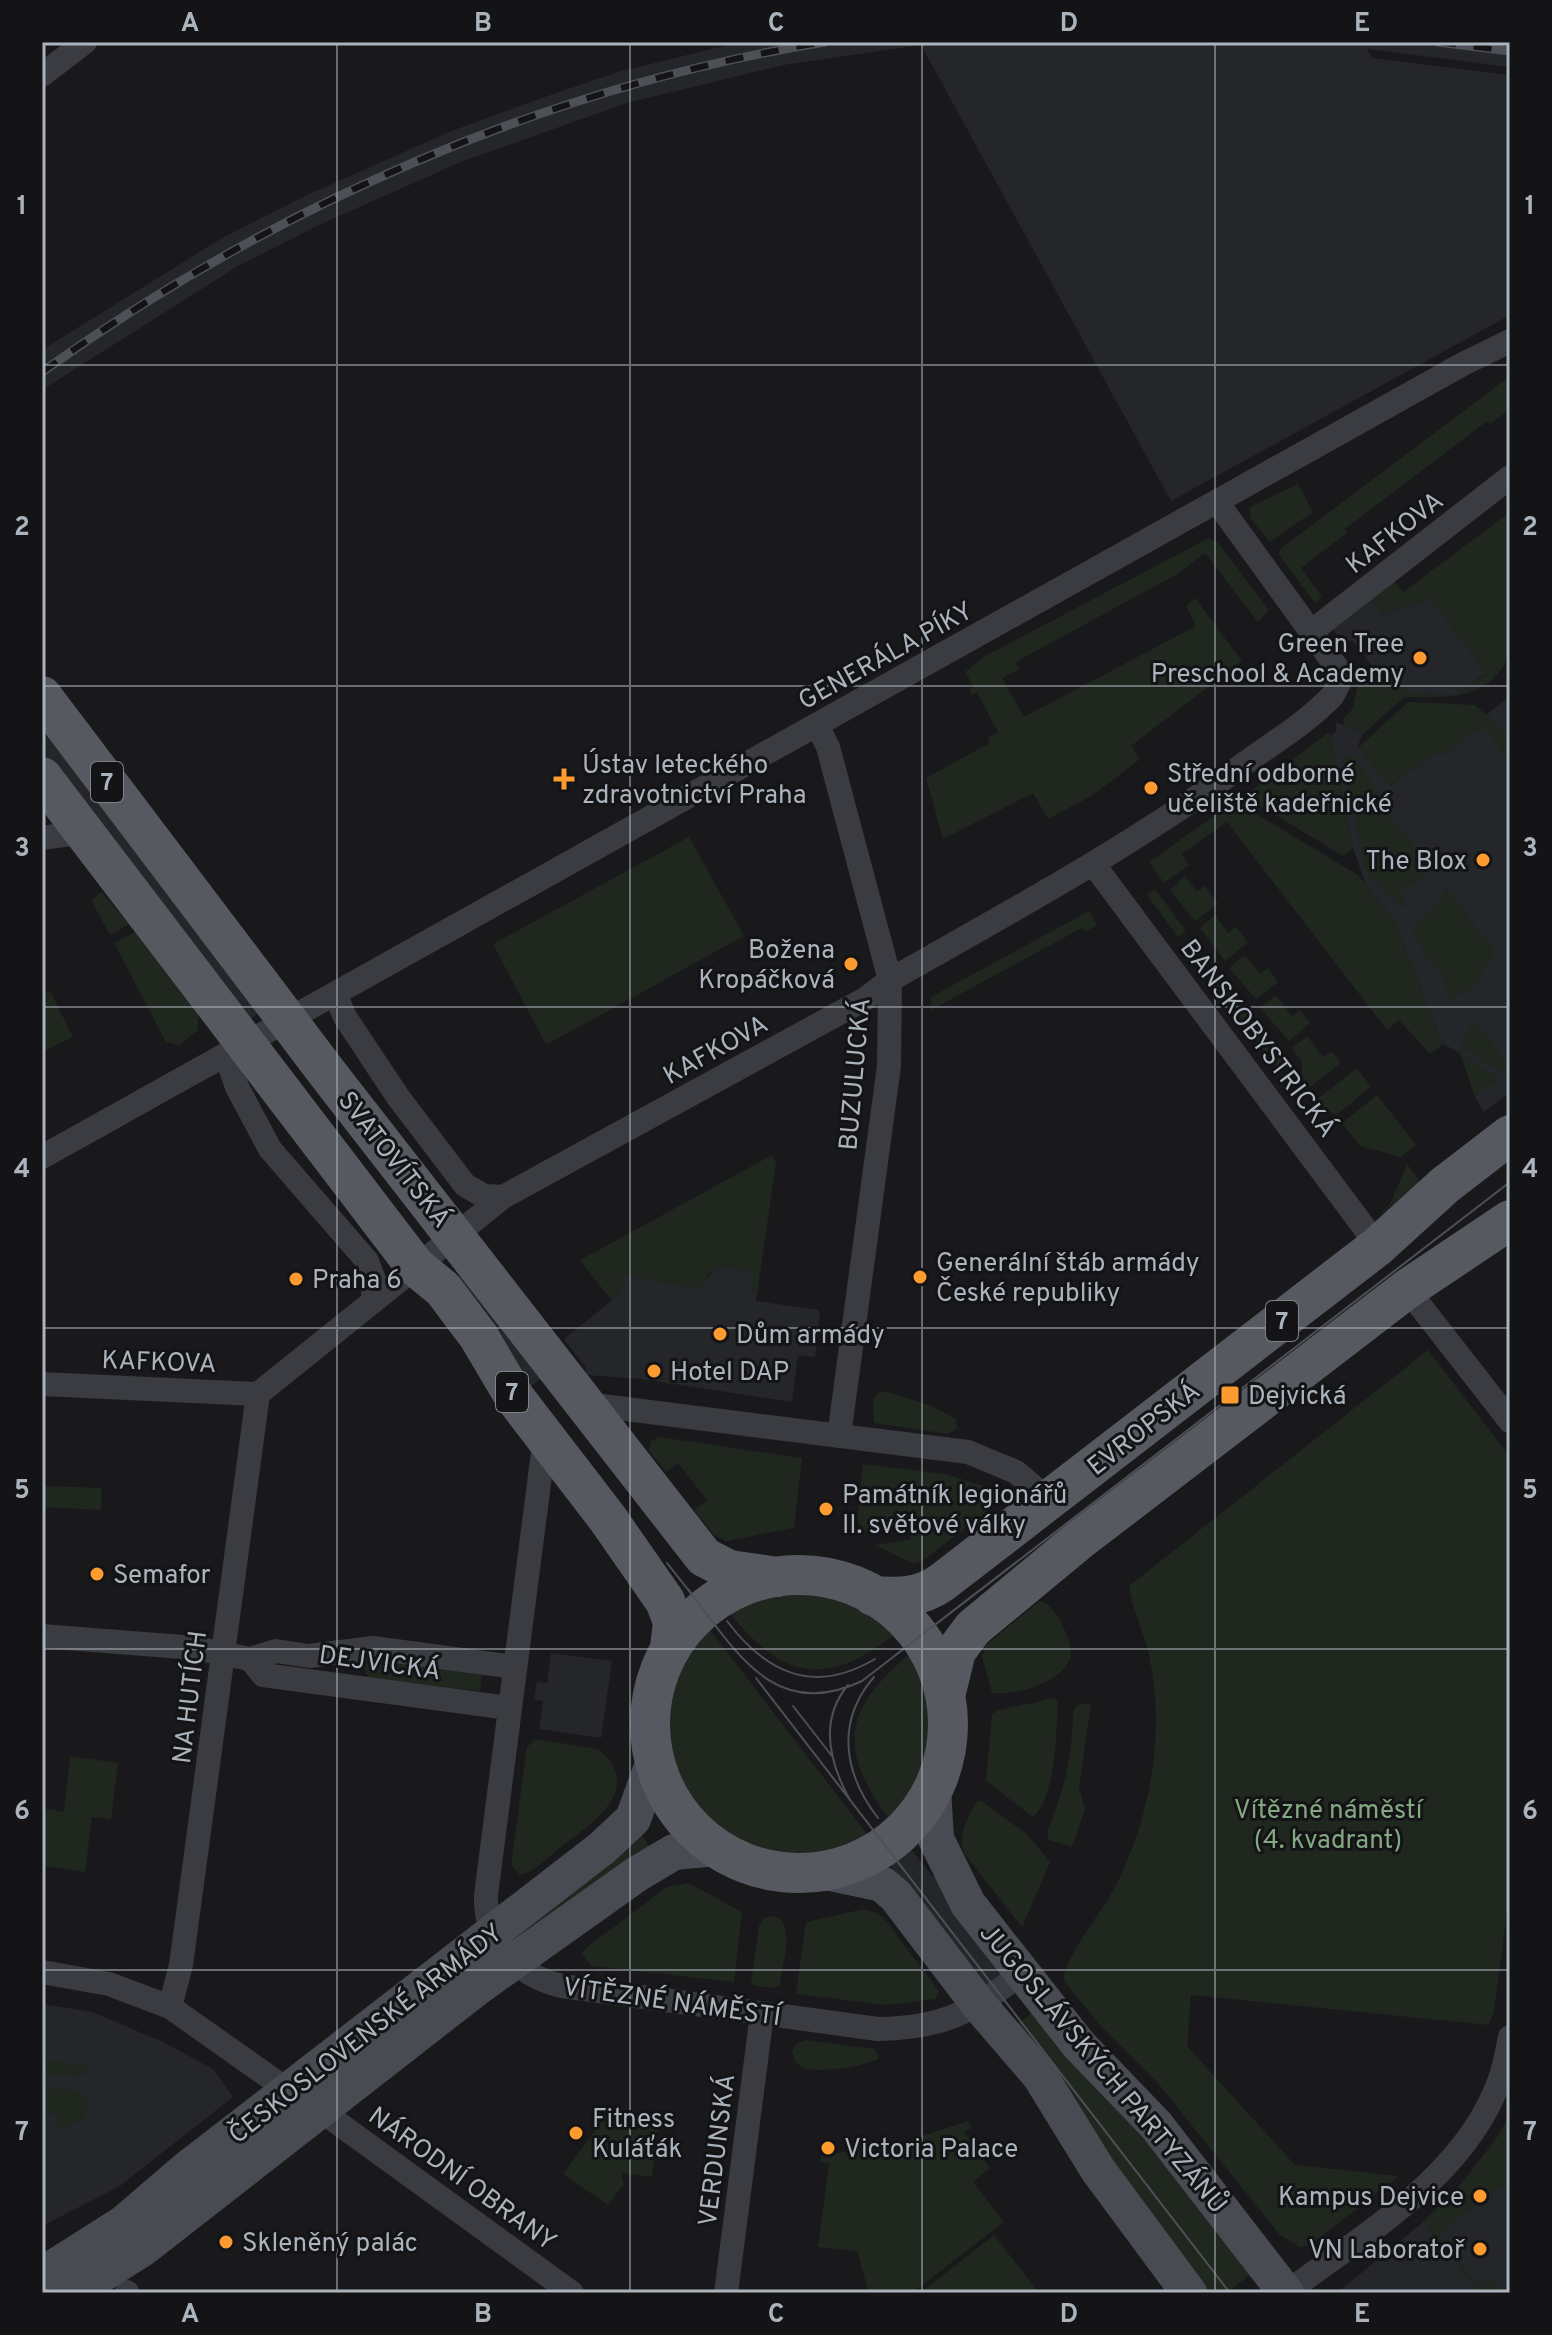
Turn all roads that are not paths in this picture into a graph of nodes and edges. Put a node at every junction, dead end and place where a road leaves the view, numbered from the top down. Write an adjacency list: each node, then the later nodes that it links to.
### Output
1 (85, 42): 2 (street)
2 (42, 75)
3 (1510, 341): 5 (street, GENERÁLA PÍKY)
4 (1510, 477): 6 (street, KAFKOVA)
5 (1217, 502): 6 (street, KAFKOVA); 8 (street, GENERÁLA PÍKY)
6 (1312, 631): 12 (street, KAFKOVA)
7 (42, 696): 15 (main road, SVATOVÍTSKÁ / 7)
8 (817, 725): 13 (street, BUZULUCKÁ); 14 (street, GENERÁLA PÍKY)
9 (42, 777): 10 (main road, SVATOVÍTSKÁ / 7)
10 (84, 832): 11 (street); 16 (main road, SVATOVÍTSKÁ / 7)
11 (42, 838)
12 (1094, 865): 13 (street, KAFKOVA); 22 (street, BANSKOBYSTRICKÁ)
13 (890, 980): 19 (street, KAFKOVA); 30 (street, BUZULUCKÁ)
14 (335, 994): 15 (street, GENERÁLA PÍKY); 19 (street, SVATOVÍTSKÁ)
15 (288, 1021): 16 (street, GENERÁLA PÍKY); 21 (main road, SVATOVÍTSKÁ / 7)
16 (236, 1049): 18 (street, GENERÁLA PÍKY); 23 (main road, SVATOVÍTSKÁ / 7); 25 (street, SVATOVÍTSKÁ)
17 (1510, 1135): 22 (main road, EVROPSKÁ / 7)
18 (42, 1157)
19 (503, 1197): 21 (street, KAFKOVA)
20 (1510, 1220): 24 (main road, EVROPSKÁ / 7)
21 (455, 1236): 23 (street, KAFKOVA); 28 (main road, SVATOVÍTSKÁ / 7)
22 (1378, 1246): 32 (main road, EVROPSKÁ / 7)
23 (415, 1266): 25 (street, KAFKOVA); 31 (main road, SVATOVÍTSKÁ / 7)
24 (1407, 1289): 29 (street); 40 (main road, EVROPSKÁ / 7)
25 (373, 1299): 27 (street, KAFKOVA)
26 (42, 1384): 27 (street, KAFKOVA)
27 (258, 1394): 37 (street, NA HUTÍCH)
28 (586, 1404): 30 (street); 33 (main road, SVATOVÍTSKÁ / 7)
29 (1510, 1421)
30 (839, 1436): 32 (street)
31 (545, 1437): 36 (main road, SVATOVÍTSKÁ / 7); 39 (street)
32 (1050, 1501): 34 (main road, EVROPSKÁ / 7)
33 (778, 1577): 34 (main road, 7); 36 (main road)
34 (873, 1596): 40 (main road)
35 (42, 1636): 37 (street, DEJVICKÁ)
36 (670, 1648): 42 (main road, 7)
37 (223, 1652): 38 (street, DEJVICKÁ); 50 (street, NA HUTÍCH)
38 (250, 1659): 39 (street, DEJVICKÁ); 41 (street, DEJVICKÁ)
39 (514, 1667): 41 (street)
40 (946, 1692): 43 (main road, 7)
41 (509, 1708): 46 (street)
42 (654, 1761): 44 (main road, 7); 46 (main road, ČESKOSLOVENSKÉ ARMÁDY)
43 (933, 1788): 45 (main road, 7); 48 (main road, JUGOSLÁVSKÝCH PARTYZÁNŮ)
44 (717, 1848): 45 (main road, 7); 46 (main road, ČESKOSLOVENSKÉ ARMÁDY)
45 (821, 1871): 49 (main road, JUGOSLÁVSKÝCH PARTYZÁNŮ)
46 (503, 1948): 51 (street, VÍTĚZNÉ NÁMĚSTÍ); 53 (main road, ČESKOSLOVENSKÉ ARMÁDY); 54 (main road, ČESKOSLOVENSKÉ ARMÁDY)
47 (42, 1972): 50 (street)
48 (1021, 1973): 49 (street, VÍTĚZNÉ NÁMĚSTÍ); 60 (main road, JUGOSLÁVSKÝCH PARTYZÁNŮ)
49 (979, 2005): 51 (street, VÍTĚZNÉ NÁMĚSTÍ); 59 (main road, JUGOSLÁVSKÝCH PARTYZÁNŮ)
50 (170, 2007): 53 (street)
51 (762, 2014): 58 (street, VERDUNSKÁ)
52 (1510, 2037): 60 (street)
53 (289, 2091): 55 (main road, ČESKOSLOVENSKÉ ARMÁDY)
54 (320, 2110): 56 (main road, ČESKOSLOVENSKÉ ARMÁDY); 57 (street, NÁRODNÍ OBRANY)
55 (42, 2275)
56 (72, 2293)
57 (572, 2293)
58 (726, 2293)
59 (1189, 2293)
60 (1286, 2293)

